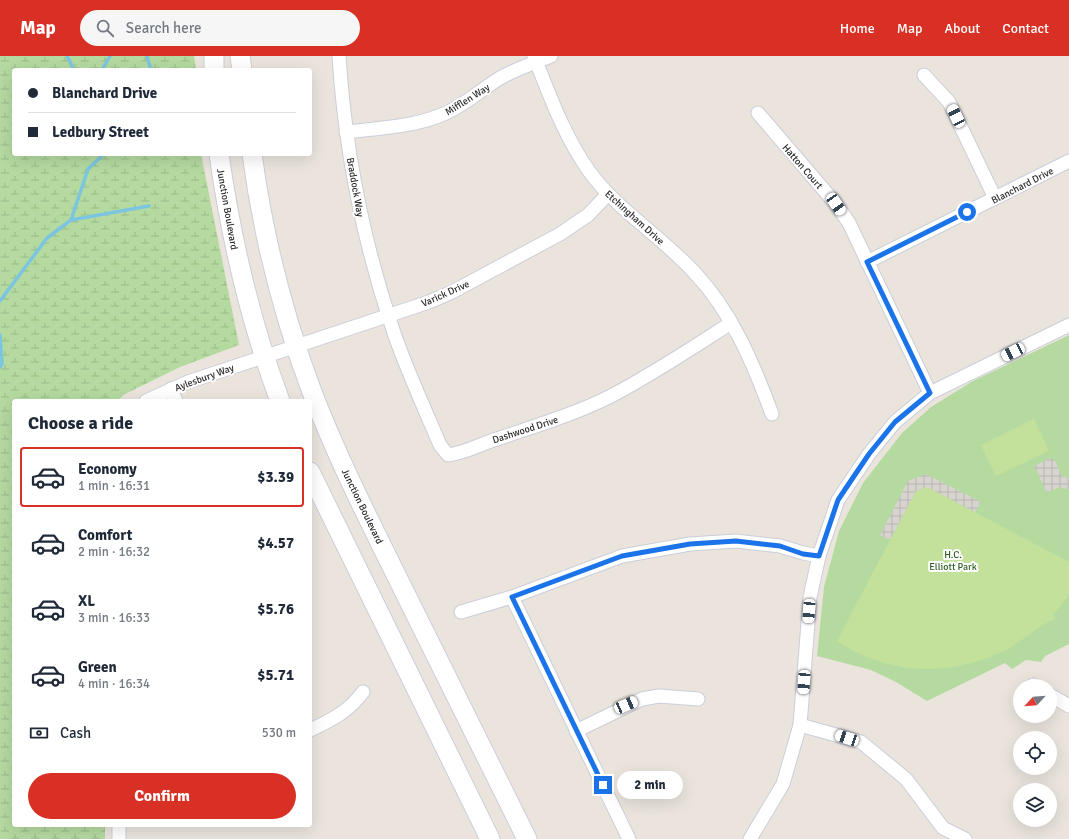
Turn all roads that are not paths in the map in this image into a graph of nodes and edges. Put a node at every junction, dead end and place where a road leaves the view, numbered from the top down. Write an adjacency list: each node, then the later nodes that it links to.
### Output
1 (214, 56): 6 (main road)
2 (240, 56): 7 (main road)
3 (339, 56): 10 (street, Braddock Way)
4 (551, 56): 5 (street, Mifflen Way)
5 (535, 59): 10 (street, Mifflen Way); 14 (street, Etchingham Drive)
6 (214, 68)
7 (242, 68)
8 (924, 75): 15 (street)
9 (758, 112): 16 (street, Hatton Court)
10 (346, 132): 17 (street, Braddock Way)
11 (219, 156): 21 (main road, Junction Boulevard)
12 (252, 156): 20 (main road, Junction Boulevard)
13 (1069, 161): 15 (street, Blanchard Drive)
14 (608, 194): 17 (street, Varick Drive); 18 (street, Etchingham Drive)
15 (995, 198): 16 (street, Blanchard Drive)
16 (867, 262): 23 (street, Hatton Court)
17 (388, 315): 18 (street, Dashwood Drive); 20 (street, Varick Drive)
18 (731, 323): 27 (street, Etchingham Drive)
19 (1069, 325): 23 (street)
20 (296, 346): 21 (street, Varick Drive); 43 (main road, Junction Boulevard)
21 (264, 356): 22 (street, Aylesbury Way); 26 (main road, Junction Boulevard)
22 (172, 389): 24 (street, Aylesbury Way); 25 (street)
23 (930, 393): 29 (street)
24 (150, 399)
25 (175, 399)
26 (279, 399)
27 (772, 414)
28 (312, 476): 42 (main road)
29 (819, 556): 30 (street); 36 (street)
30 (512, 597): 31 (street); 38 (street)
31 (461, 612)
32 (363, 692): 37 (street)
33 (698, 699): 38 (street)
34 (1057, 699): 35 (street)
35 (1069, 706)
36 (800, 725): 40 (street); 45 (street)
37 (312, 729)
38 (576, 731): 44 (street)
39 (119, 827): 41 (street)
40 (752, 838)
41 (119, 839)
42 (490, 839)
43 (527, 839)
44 (629, 839)
45 (966, 839)

